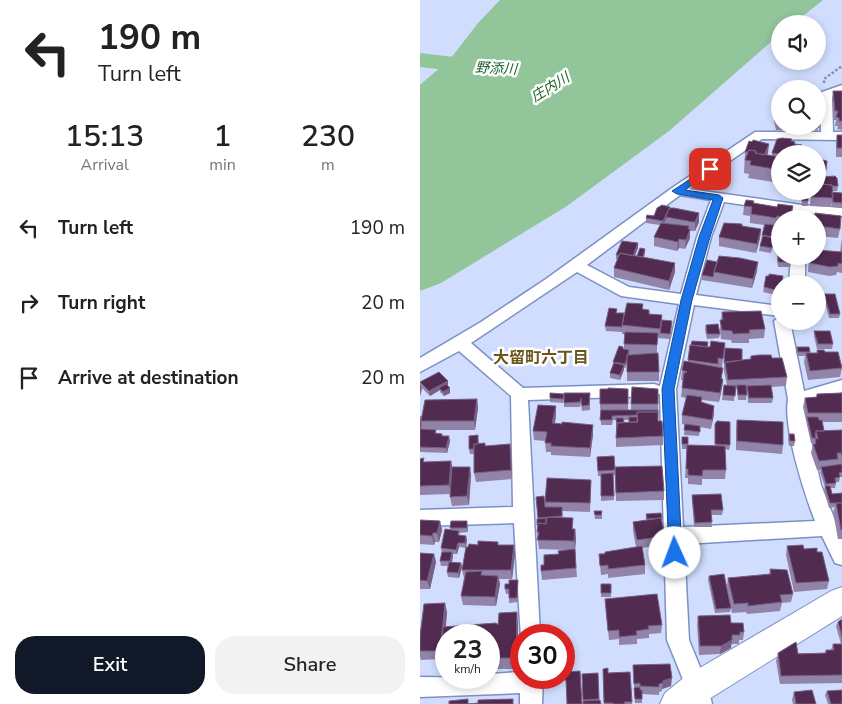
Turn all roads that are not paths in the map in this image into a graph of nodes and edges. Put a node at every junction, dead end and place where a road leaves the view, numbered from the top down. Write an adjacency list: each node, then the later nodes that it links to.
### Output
1 (842, 88): 2 (street)
2 (827, 134): 3 (street); 4 (street)
3 (842, 136)
4 (677, 191): 5 (street); 9 (street)
5 (719, 198): 6 (street); 10 (street)
6 (781, 210)
7 (842, 212): 8 (street)
8 (826, 213)
9 (578, 266): 10 (street); 13 (street)
10 (687, 300): 11 (street); 16 (street)
11 (771, 310)
12 (784, 330): 18 (street)
13 (460, 343): 14 (street); 17 (street)
14 (420, 366)
15 (842, 386): 18 (street)
16 (668, 389): 17 (street); 22 (street)
17 (519, 394): 19 (street)
18 (797, 399): 21 (street)
19 (523, 516): 20 (street); 25 (street)
20 (420, 518)
21 (826, 528): 22 (street); 23 (street)
22 (675, 536): 29 (street)
23 (842, 558)
24 (842, 600): 29 (street)
25 (529, 624)
26 (510, 681): 27 (street)
27 (420, 687)
28 (532, 689): 30 (street)
29 (692, 698)
30 (531, 704)

